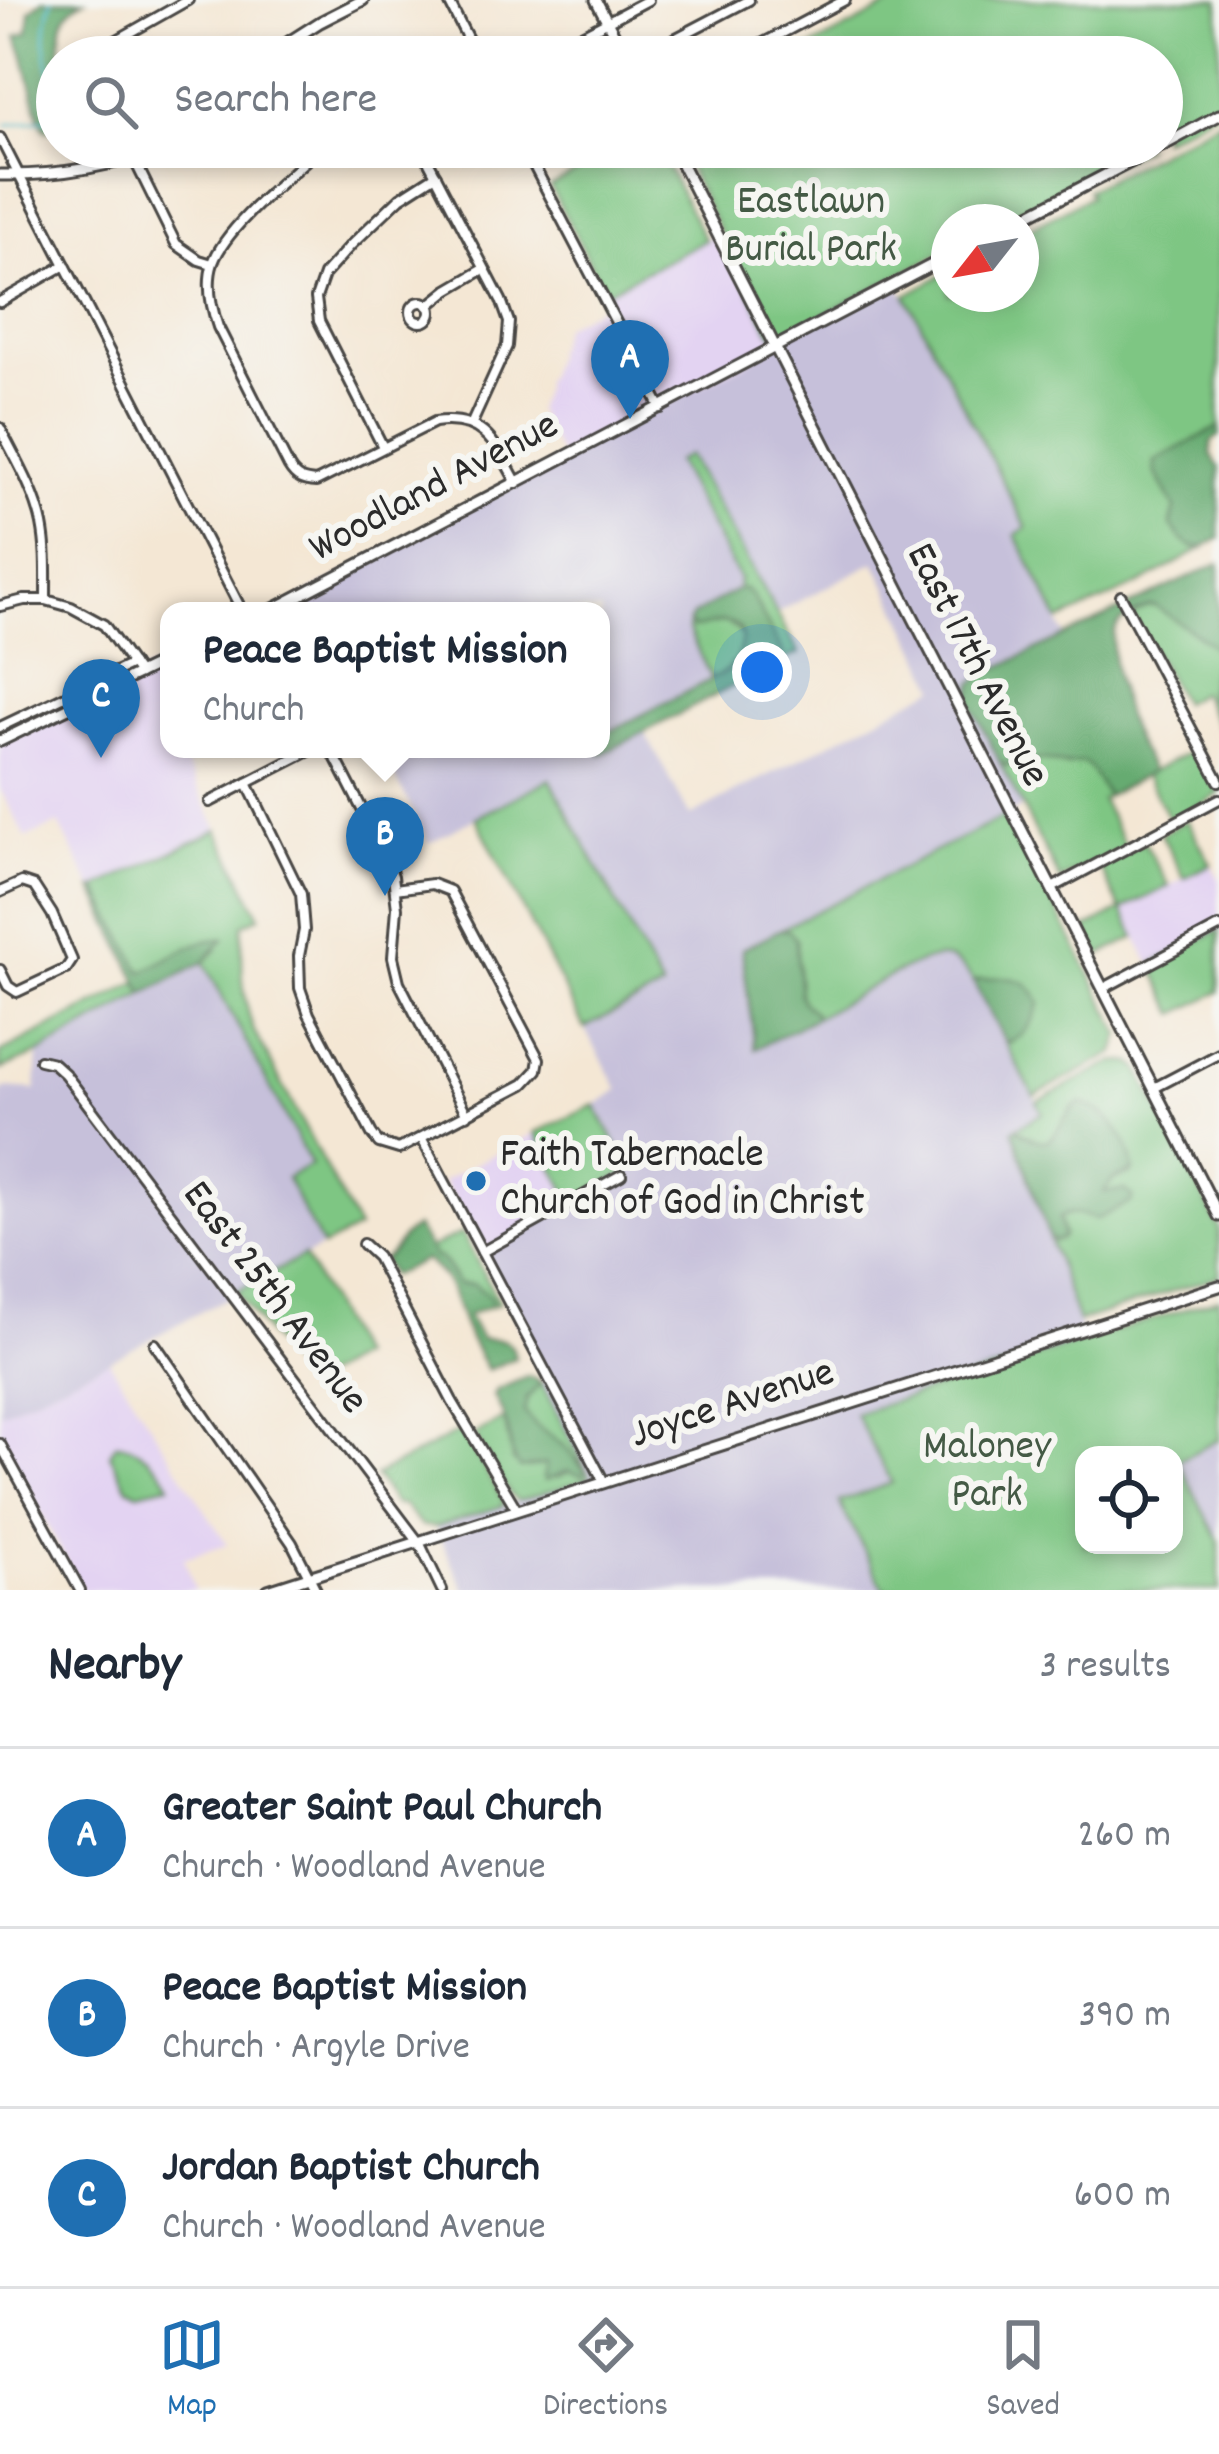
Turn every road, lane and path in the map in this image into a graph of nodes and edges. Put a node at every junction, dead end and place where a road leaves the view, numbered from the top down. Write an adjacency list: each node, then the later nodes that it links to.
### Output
1 (188, 0): 9 (street)
2 (364, 0): 10 (street)
3 (448, 0): 11 (street)
4 (596, 0): 8 (street)
5 (648, 0): 8 (street)
6 (749, 0): 14 (street)
7 (845, 0): 15 (street)
8 (607, 21): 12 (street); 13 (street)
9 (124, 36)
10 (298, 36)
11 (467, 36)
12 (579, 36)
13 (615, 36)
14 (680, 36)
15 (777, 36)
16 (1219, 116): 17 (street)
17 (1183, 135)
18 (0, 138): 27 (street)
19 (93, 168): 27 (street)
20 (137, 168): 30 (street)
21 (299, 168): 30 (street)
22 (432, 168): 28 (street)
23 (535, 168): 37 (street)
24 (684, 168): 36 (street, East 17th Avenue)
25 (1119, 168): 29 (street)
26 (0, 175): 27 (street)
27 (20, 175): 31 (street)
28 (436, 175): 33 (street); 40 (street)
29 (1039, 210)
30 (212, 264): 40 (street)
31 (65, 265): 34 (street); 44 (street)
32 (931, 265): 36 (street, Woodland Avenue)
33 (484, 269): 35 (street); 38 (street)
34 (0, 302)
35 (428, 306)
36 (775, 347): 37 (street, Woodland Avenue); 57 (street, East 17th Avenue)
37 (661, 408): 41 (street, Woodland Avenue)
38 (472, 423): 40 (street); 41 (street)
39 (0, 428): 43 (street)
40 (384, 448)
41 (517, 484): 45 (street, Woodland Avenue)
42 (1121, 596): 53 (street)
43 (46, 600): 46 (street); 48 (street)
44 (237, 602)
45 (288, 602)
46 (0, 607)
47 (160, 662): 48 (street)
48 (135, 669): 49 (street); 50 (street)
49 (0, 727)
50 (0, 741)
51 (296, 758): 54 (street)
52 (336, 758): 58 (street)
53 (1219, 781)
54 (247, 784): 56 (street); 67 (street)
55 (1219, 800): 57 (street)
56 (209, 802)
57 (1052, 888): 62 (street, East 17th Avenue)
58 (394, 889): 66 (street); 66 (street)
59 (0, 892): 61 (street)
60 (1219, 927): 62 (street)
61 (0, 970)
62 (1103, 988): 65 (street, East 17th Avenue)
63 (1219, 1054): 65 (street)
64 (40, 1060): 79 (street, East 25th Avenue)
65 (1154, 1088): 70 (street, East 17th Avenue)
66 (467, 1115): 67 (street)
67 (422, 1138): 73 (street)
68 (621, 1175): 73 (street)
69 (1219, 1180): 70 (street)
70 (1205, 1188): 71 (street, East 17th Avenue)
71 (1219, 1216)
72 (363, 1244): 78 (street)
73 (482, 1252): 77 (street)
74 (1219, 1286): 77 (street, Joyce Avenue)
75 (155, 1344): 80 (street)
76 (0, 1444): 81 (street)
77 (604, 1482): 78 (street, Joyce Avenue)
78 (518, 1510): 79 (street, Joyce Avenue)
79 (418, 1543): 80 (street, Joyce Avenue); 84 (street, East 25th Avenue)
80 (310, 1576): 82 (street, Joyce Avenue); 83 (street)
81 (80, 1590)
82 (268, 1590)
83 (316, 1590)
84 (442, 1590)

